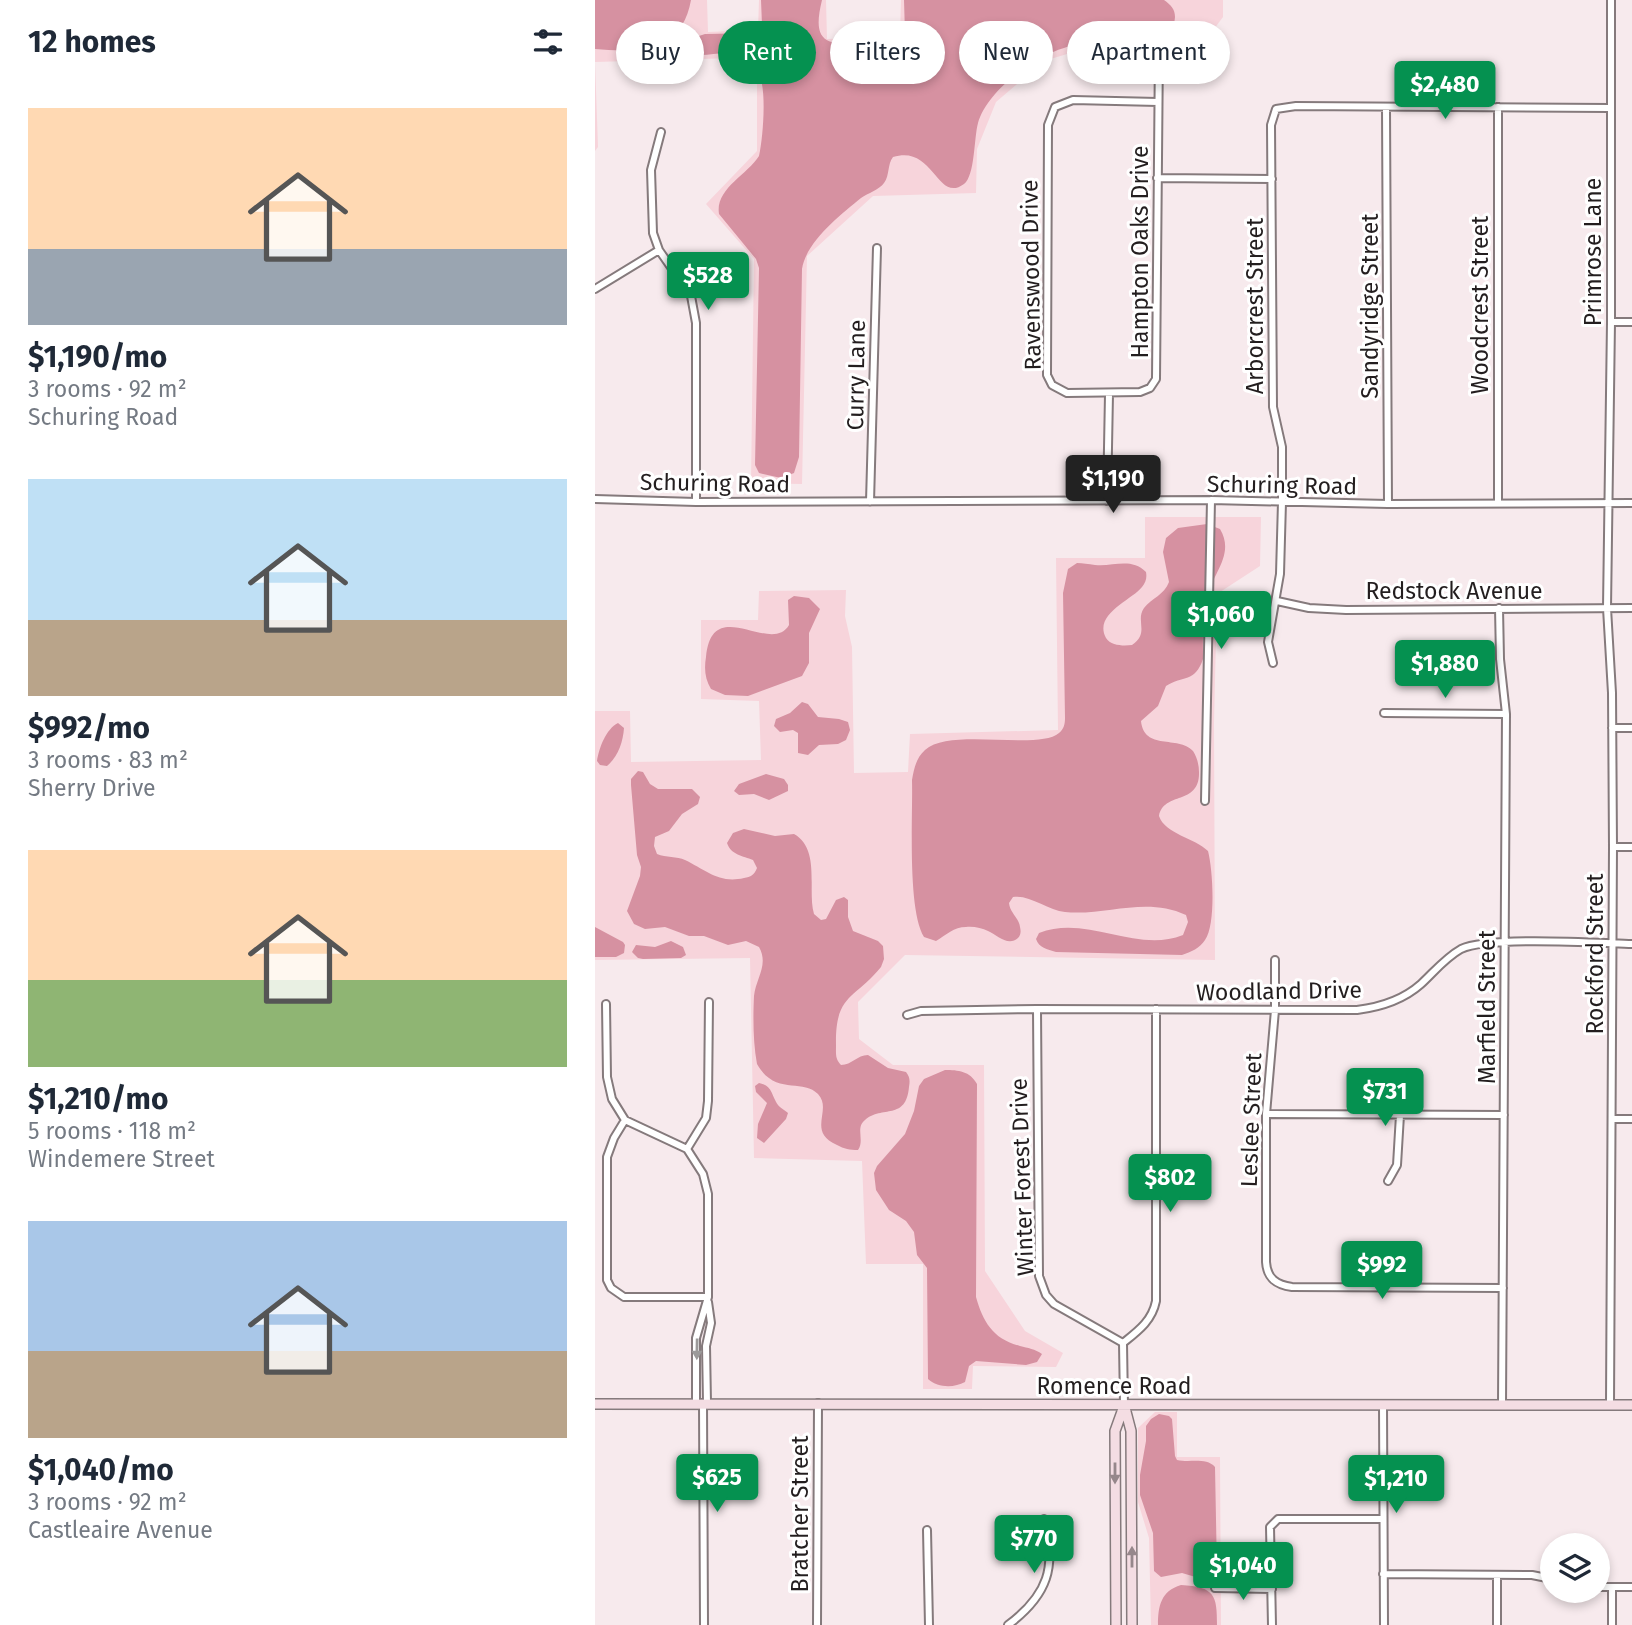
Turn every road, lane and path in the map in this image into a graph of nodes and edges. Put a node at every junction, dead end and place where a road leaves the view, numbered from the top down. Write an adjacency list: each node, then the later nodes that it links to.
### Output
1 (1611, 0): 6 (street, Primrose Lane)
2 (1158, 84): 3 (street, Hampton Oaks Drive)
3 (1158, 102): 8 (street, Hampton Oaks Drive); 15 (street, Ravenswood Drive)
4 (1498, 107): 5 (street); 6 (street); 22 (street, Woodcrest Street)
5 (1386, 108): 9 (street, Arborcrest Street); 25 (street, Sandyridge Street)
6 (1610, 108): 13 (street, Primrose Lane)
7 (661, 132): 11 (street)
8 (1157, 178): 9 (street); 15 (street, Hampton Oaks Drive)
9 (1272, 179): 21 (street, Arborcrest Street)
10 (877, 248): 20 (street, Curry Lane)
11 (659, 250): 12 (street); 19 (street)
12 (595, 289)
13 (1611, 322): 14 (street); 23 (street, Primrose Lane)
14 (1632, 322)
15 (1109, 394): 18 (street)
16 (595, 499): 19 (street, Schuring Road)
17 (1211, 500): 18 (street, Schuring Road); 21 (street, Schuring Road); 35 (street)
18 (1107, 501): 20 (street, Schuring Road)
19 (696, 502): 20 (street, Schuring Road)
20 (870, 502)
21 (1282, 502): 25 (street, Schuring Road); 26 (street, Arborcrest Street)
22 (1498, 503): 23 (street, Schuring Road); 25 (street, Schuring Road)
23 (1609, 503): 24 (street, Schuring Road); 28 (street, Rockford Street)
24 (1632, 503)
25 (1388, 504)
26 (1277, 601): 27 (street, Redstock Avenue); 30 (street, Arborcrest Street)
27 (1499, 608): 28 (street, Redstock Avenue); 32 (street, Marfield Street)
28 (1607, 608): 29 (street, Redstock Avenue); 34 (street, Rockford Street)
29 (1632, 608)
30 (1273, 663)
31 (1384, 713): 32 (street)
32 (1506, 714): 38 (street, Marfield Street)
33 (1632, 727): 34 (street)
34 (1612, 728): 36 (street, Rockford Street)
35 (1205, 801)
36 (1613, 847): 37 (street); 39 (street, Rockford Street)
37 (1632, 847)
38 (1505, 943): 39 (street, Woodland Drive); 46 (street, Woodland Drive); 50 (street, Marfield Street)
39 (1612, 943): 40 (street, Woodland Drive); 51 (street, Rockford Street)
40 (1632, 944)
41 (1275, 960): 46 (street, Leslee Street)
42 (709, 1002): 54 (street)
43 (606, 1004): 53 (street)
44 (1037, 1009): 45 (street, Woodland Drive); 47 (street, Woodland Drive); 58 (street, Winter Forest Drive)
45 (1156, 1009): 46 (street, Woodland Drive); 58 (street)
46 (1275, 1010): 48 (street, Leslee Street)
47 (907, 1015)
48 (1266, 1114): 49 (street); 56 (street, Leslee Street)
49 (1400, 1115): 50 (street); 55 (street)
50 (1504, 1115): 56 (street, Marfield Street)
51 (1612, 1119): 52 (street); 63 (street, Rockford Street)
52 (1632, 1119)
53 (625, 1120): 54 (street); 57 (street)
54 (687, 1149): 57 (street)
55 (1388, 1181)
56 (1503, 1288): 66 (street, Marfield Street)
57 (708, 1297): 59 (street); 59 (street, one-way to 59)
58 (1123, 1343): 65 (street)
59 (702, 1403): 60 (street, Romence Road); 61 (street, Romence Road); 77 (street)
60 (818, 1403): 65 (street, Romence Road); 78 (street, Bratcher Street)
61 (595, 1404)
62 (1383, 1405): 65 (street, Romence Road); 66 (street, Romence Road); 68 (street)
63 (1611, 1405): 64 (street, Romence Road); 66 (street, Romence Road)
64 (1632, 1405)
65 (1124, 1406): 81 (street, one-way to 81); 82 (street, one-way to 65)
66 (1502, 1406)
67 (1044, 1519): 80 (street)
68 (1383, 1519): 70 (street); 76 (street)
69 (927, 1530): 79 (street)
70 (1383, 1574): 71 (street); 84 (street)
71 (1497, 1575): 72 (street); 85 (street)
72 (1540, 1577)
73 (1632, 1587): 75 (street)
74 (1215, 1588): 76 (street)
75 (1612, 1588): 86 (street)
76 (1272, 1589): 83 (street)
77 (704, 1625)
78 (817, 1625)
79 (929, 1625)
80 (1008, 1625)
81 (1116, 1625)
82 (1132, 1625)
83 (1272, 1625)
84 (1384, 1625)
85 (1497, 1625)
86 (1612, 1625)

